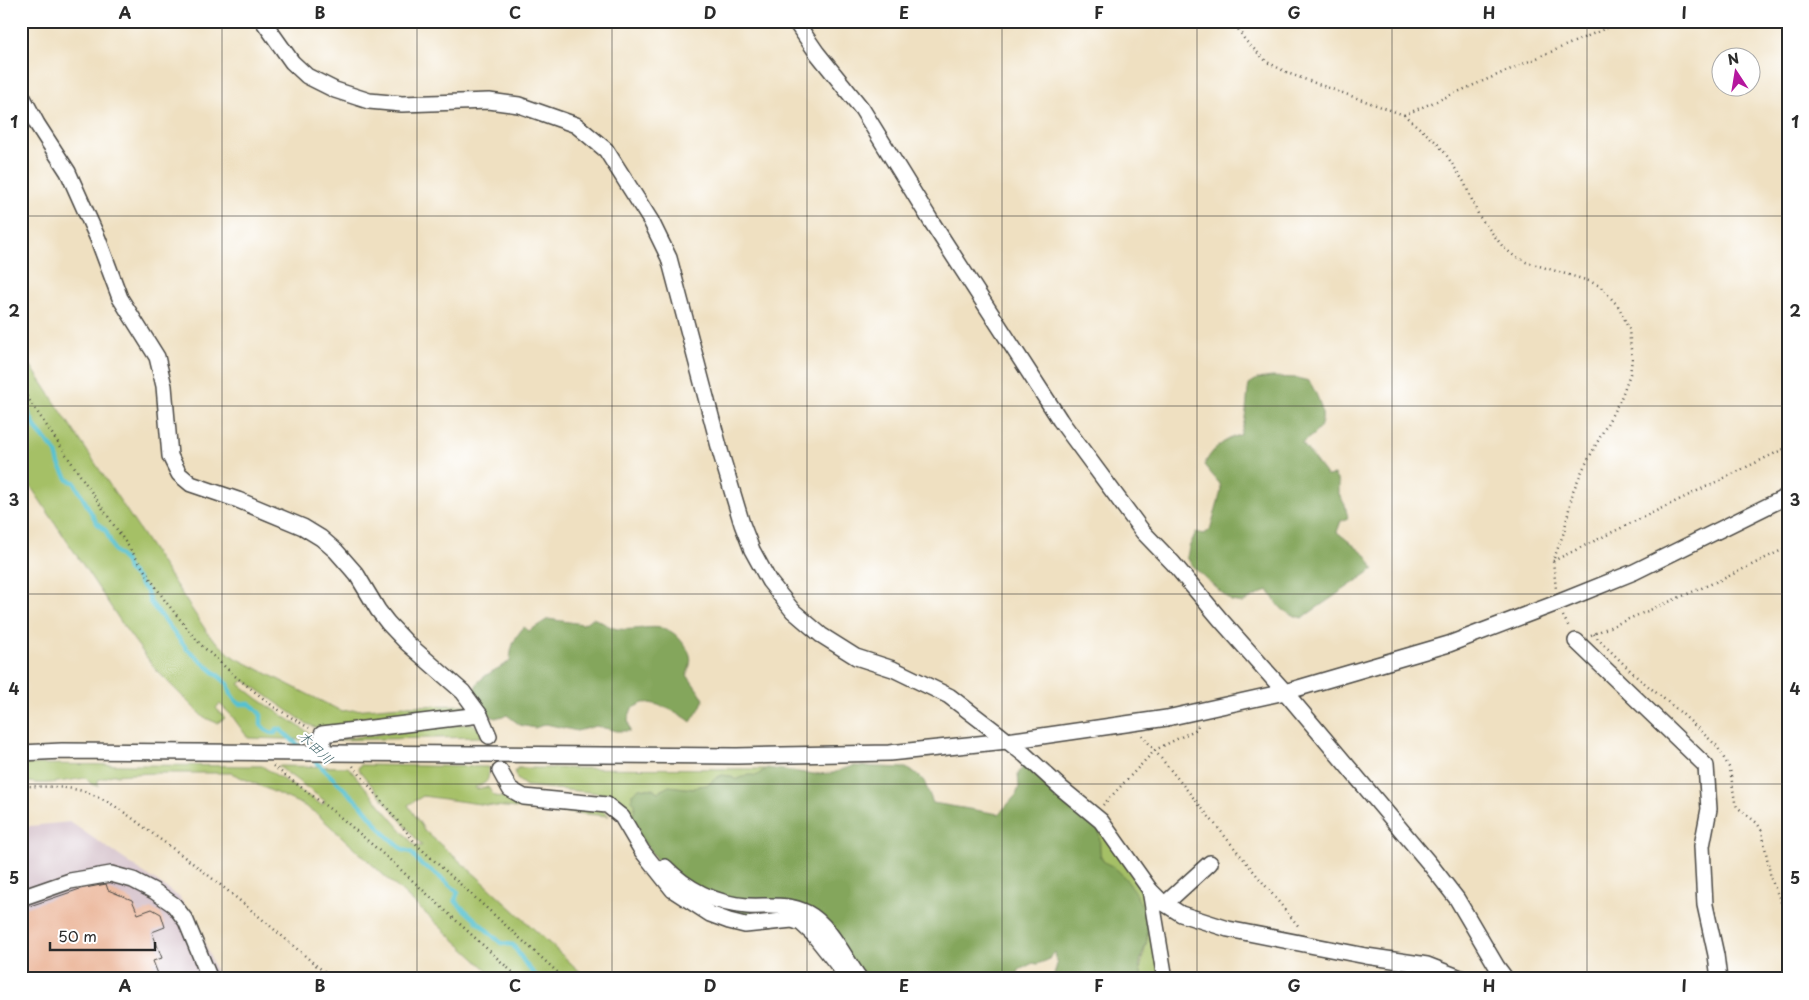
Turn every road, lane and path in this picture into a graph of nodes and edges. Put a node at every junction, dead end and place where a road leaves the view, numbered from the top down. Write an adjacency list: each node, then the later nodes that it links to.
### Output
1 (263, 21): 20 (street)
2 (795, 21): 14 (street)
3 (1233, 21): 6 (path)
4 (1623, 21): 6 (path)
5 (21, 94): 16 (street)
6 (1404, 115): 11 (path)
7 (21, 388): 18 (path)
8 (1788, 447): 11 (path)
9 (1788, 496): 12 (street)
10 (1788, 547): 13 (path)
11 (1553, 561): 12 (path)
12 (1557, 603): 13 (path); 14 (street)
13 (1576, 642): 44 (street)
14 (1285, 692): 15 (street); 43 (street)
15 (1196, 712): 17 (street); 21 (path)
16 (480, 715): 19 (street); 23 (street)
17 (1136, 723): 20 (street); 21 (path)
18 (309, 728)
19 (489, 736)
20 (1007, 741): 23 (street); 28 (street)
21 (1155, 750): 28 (path); 34 (path)
22 (21, 753): 23 (street)
23 (324, 753)
24 (500, 771): 29 (street)
25 (285, 776): 37 (path)
26 (360, 776): 38 (path)
27 (21, 782): 36 (path)
28 (1093, 815): 31 (street)
29 (625, 822): 39 (street); 40 (street)
30 (1210, 863): 33 (street)
31 (1150, 890): 33 (street); 41 (street)
32 (21, 898): 35 (street)
33 (1165, 904): 34 (street)
34 (1306, 944): 42 (street)
35 (210, 979)
36 (336, 979)
37 (520, 979)
38 (565, 979)
39 (848, 979)
40 (860, 979)
41 (1165, 979)
42 (1463, 979)
43 (1506, 979)
44 (1719, 979)

